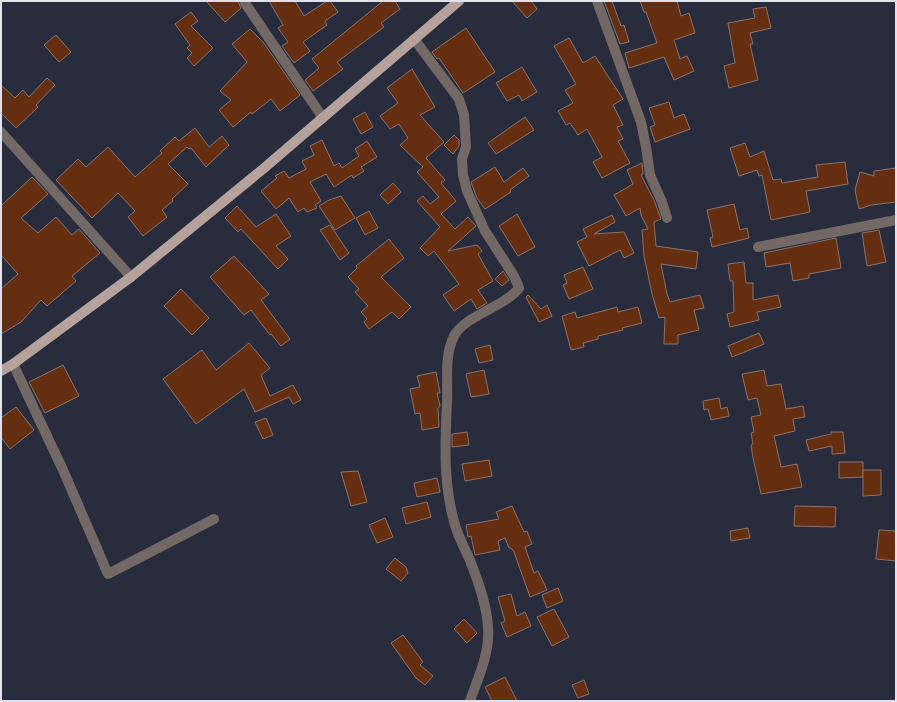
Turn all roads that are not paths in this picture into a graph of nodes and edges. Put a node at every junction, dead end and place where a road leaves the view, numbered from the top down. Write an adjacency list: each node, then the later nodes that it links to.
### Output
1 (460, 1): 4 (main road)
2 (597, 1): 7 (street)
3 (245, 3): 5 (street)
4 (414, 40): 5 (main road); 14 (street)
5 (323, 118): 10 (main road)
6 (1, 132): 10 (street)
7 (667, 218)
8 (896, 220): 9 (street)
9 (758, 247)
10 (131, 277): 11 (main road)
11 (13, 364): 12 (main road); 13 (street)
12 (1, 371)
13 (214, 519)
14 (470, 701)

